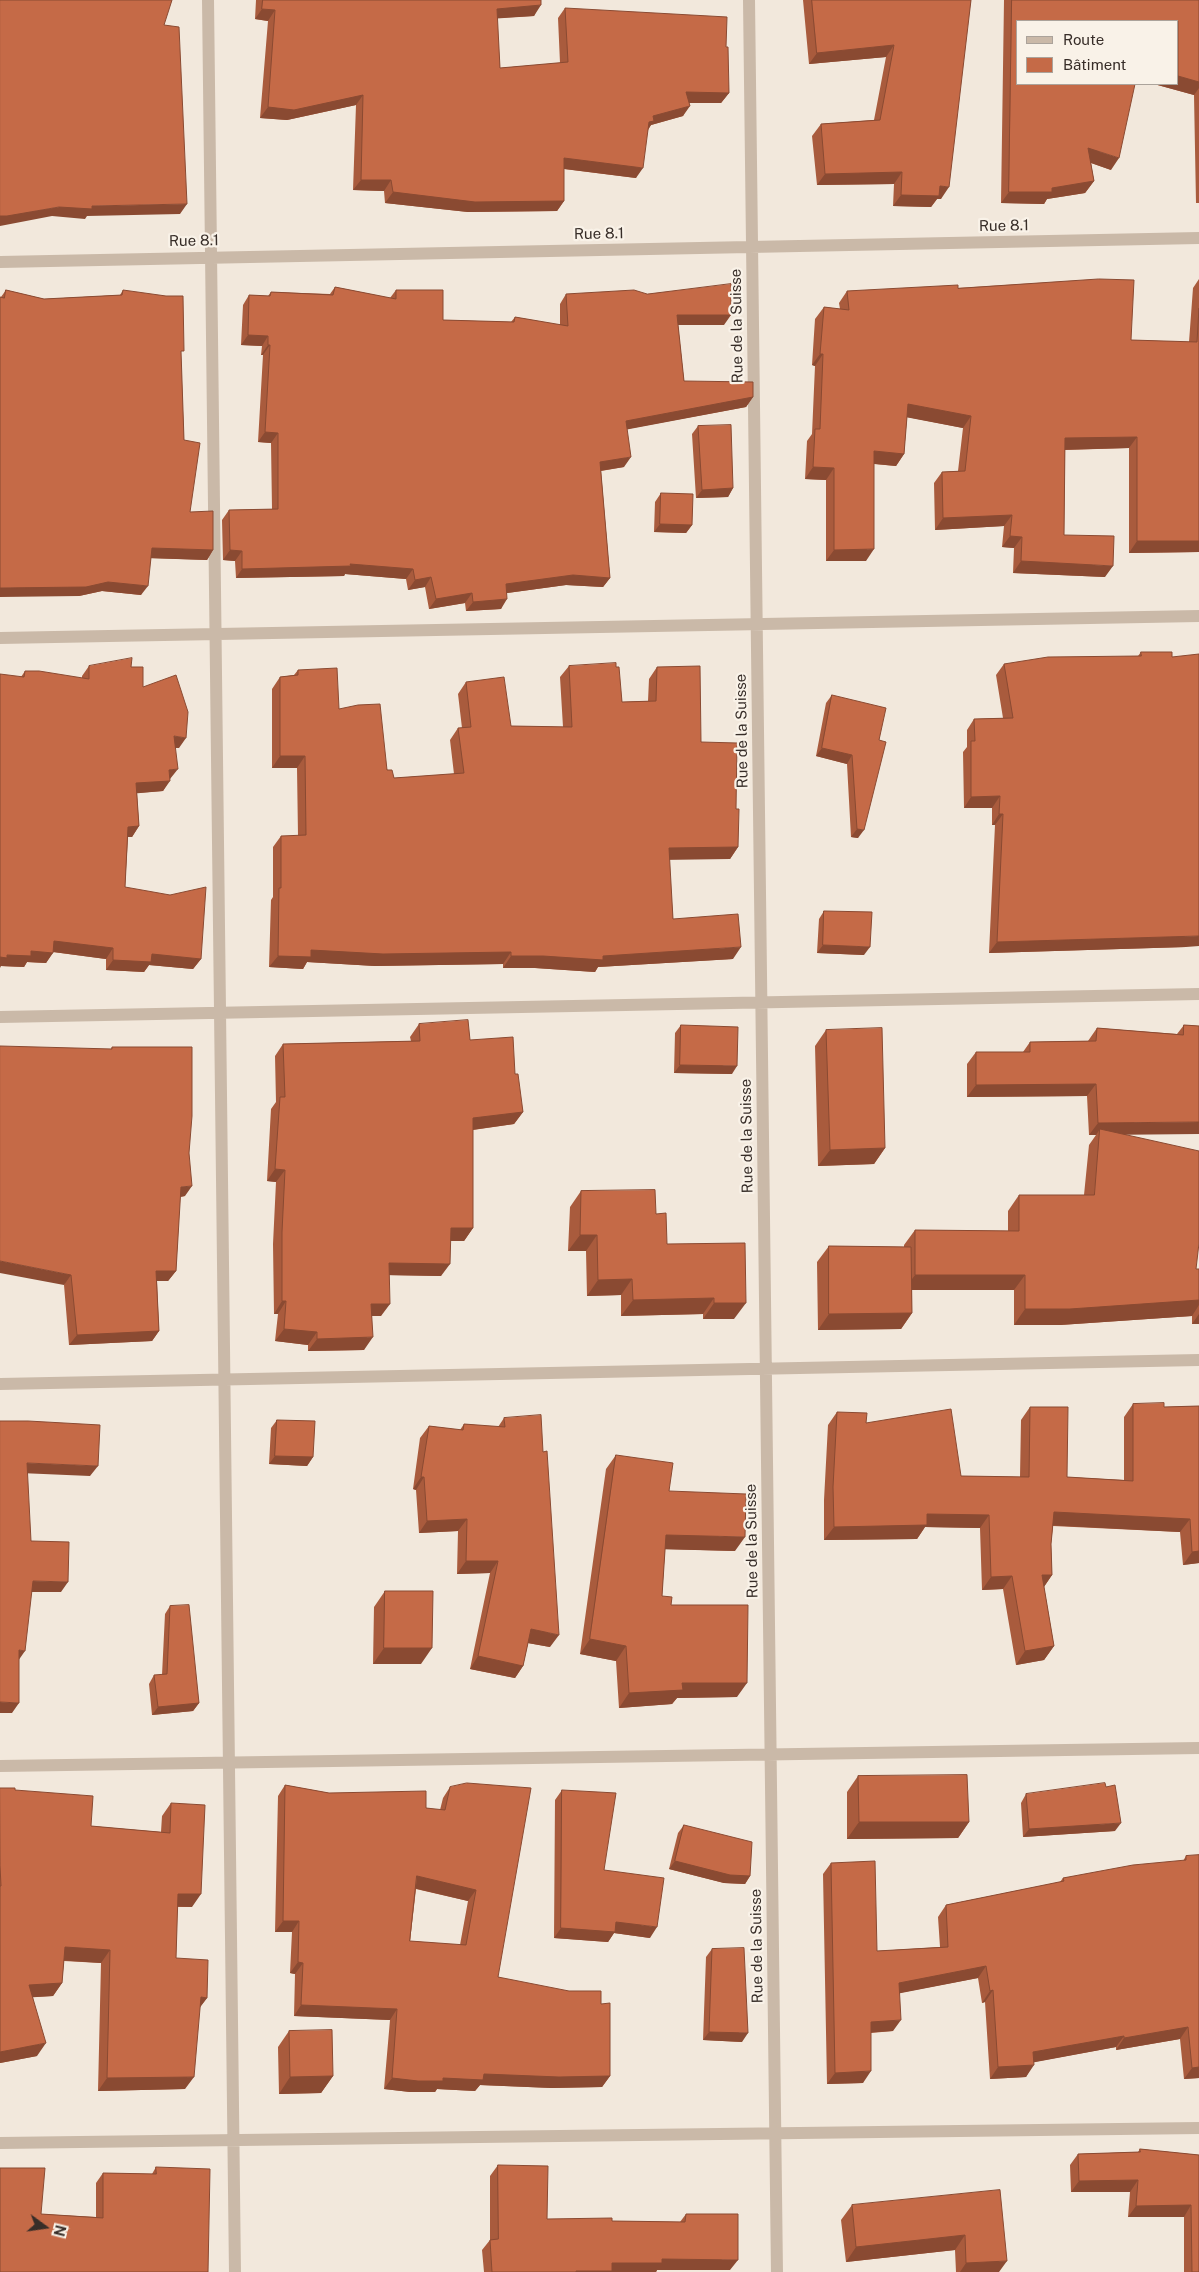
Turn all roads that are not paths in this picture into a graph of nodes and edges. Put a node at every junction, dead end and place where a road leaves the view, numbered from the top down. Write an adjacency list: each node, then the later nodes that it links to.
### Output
1 (208, 0): 5 (street)
2 (749, 0): 4 (street, Rue de la Suisse)
3 (1199, 238): 4 (street, Rue 8.1)
4 (752, 247): 5 (street, Rue 8.1); 8 (street, Rue de la Suisse)
5 (211, 257): 6 (street, Rue 8.1); 9 (street)
6 (0, 262)
7 (1199, 616): 8 (street)
8 (757, 624): 9 (street); 12 (street, Rue de la Suisse)
9 (216, 634): 10 (street); 13 (street)
10 (0, 638)
11 (1199, 994): 12 (street)
12 (761, 1002): 13 (street); 16 (street, Rue de la Suisse)
13 (220, 1012): 14 (street); 17 (street)
14 (0, 1017)
15 (1199, 1360): 16 (street)
16 (766, 1368): 17 (street); 20 (street, Rue de la Suisse)
17 (224, 1379): 18 (street); 21 (street)
18 (0, 1384)
19 (1199, 1748): 20 (street)
20 (770, 1754): 21 (street); 24 (street, Rue de la Suisse)
21 (230, 1762): 22 (street); 25 (street)
22 (0, 1766)
23 (1199, 2128): 24 (street)
24 (775, 2134): 25 (street); 28 (street, Rue de la Suisse)
25 (234, 2140): 26 (street); 27 (street)
26 (0, 2143)
27 (235, 2272)
28 (777, 2272)

